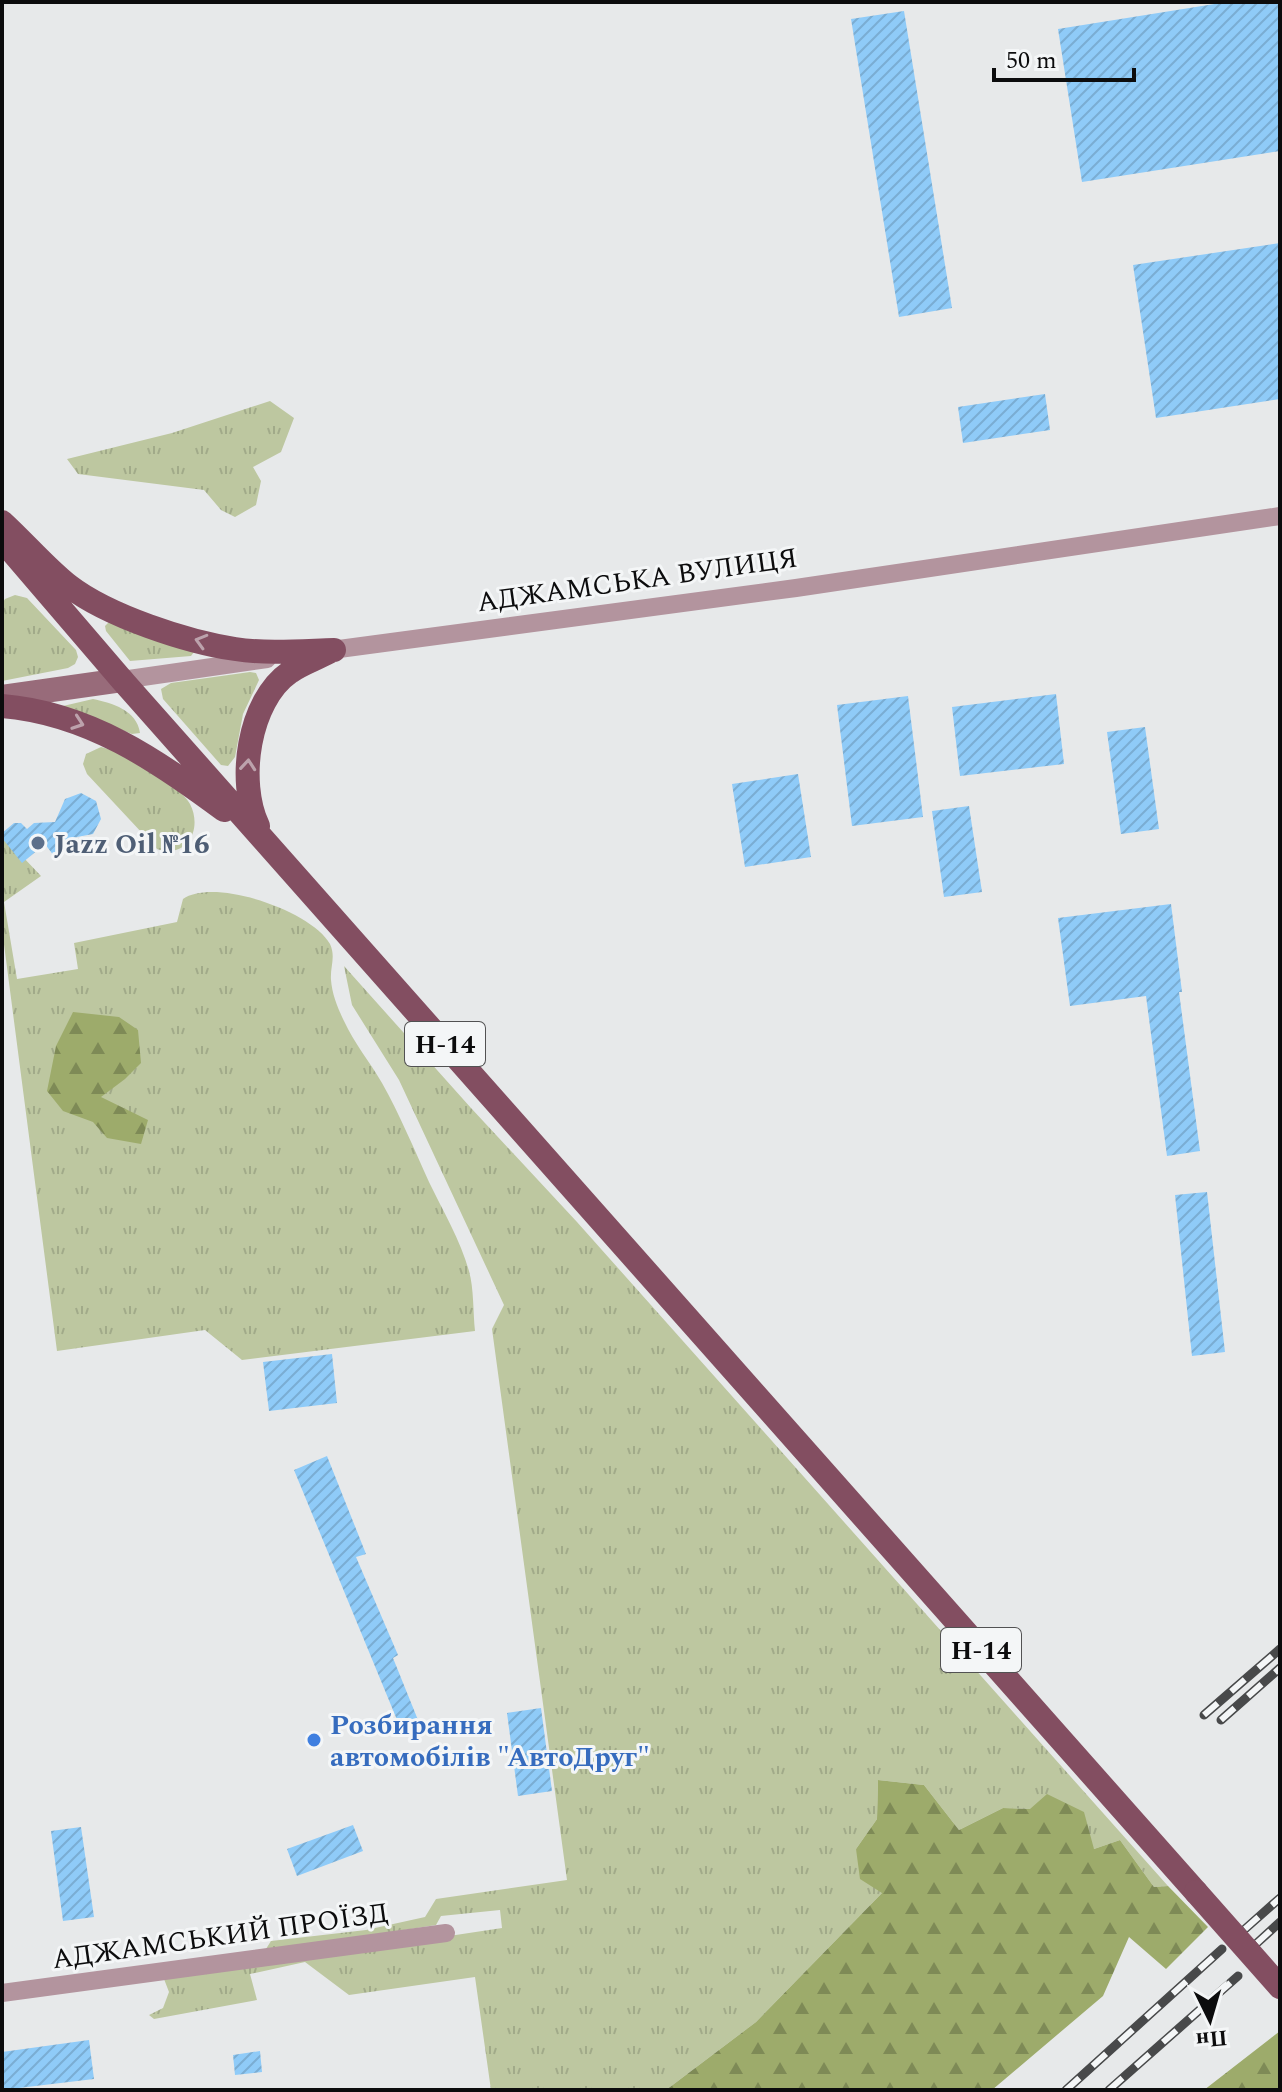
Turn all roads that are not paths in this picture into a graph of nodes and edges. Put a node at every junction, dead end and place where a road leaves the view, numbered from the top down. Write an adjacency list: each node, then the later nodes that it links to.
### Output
1 (1280, 516): 4 (street, АДЖАМСЬКА ВУЛИЦЯ)
2 (2, 522): 4 (main road, one-way to 2)
3 (2, 540): 5 (main road, Н-14)
4 (334, 650): 5 (street, АДЖАМСЬКА ВУЛИЦЯ); 8 (main road, one-way to 4)
5 (122, 680): 6 (main road, АДЖАМСЬКА ВУЛИЦЯ); 8 (main road, Н-14)
6 (2, 697)
7 (2, 706): 8 (main road, one-way to 8)
8 (264, 840): 10 (main road, Н-14, bridge)
9 (446, 1933): 11 (street, АДЖАМСЬКИЙ ПРОЇЗД)
10 (1280, 1987)
11 (2, 1993)

